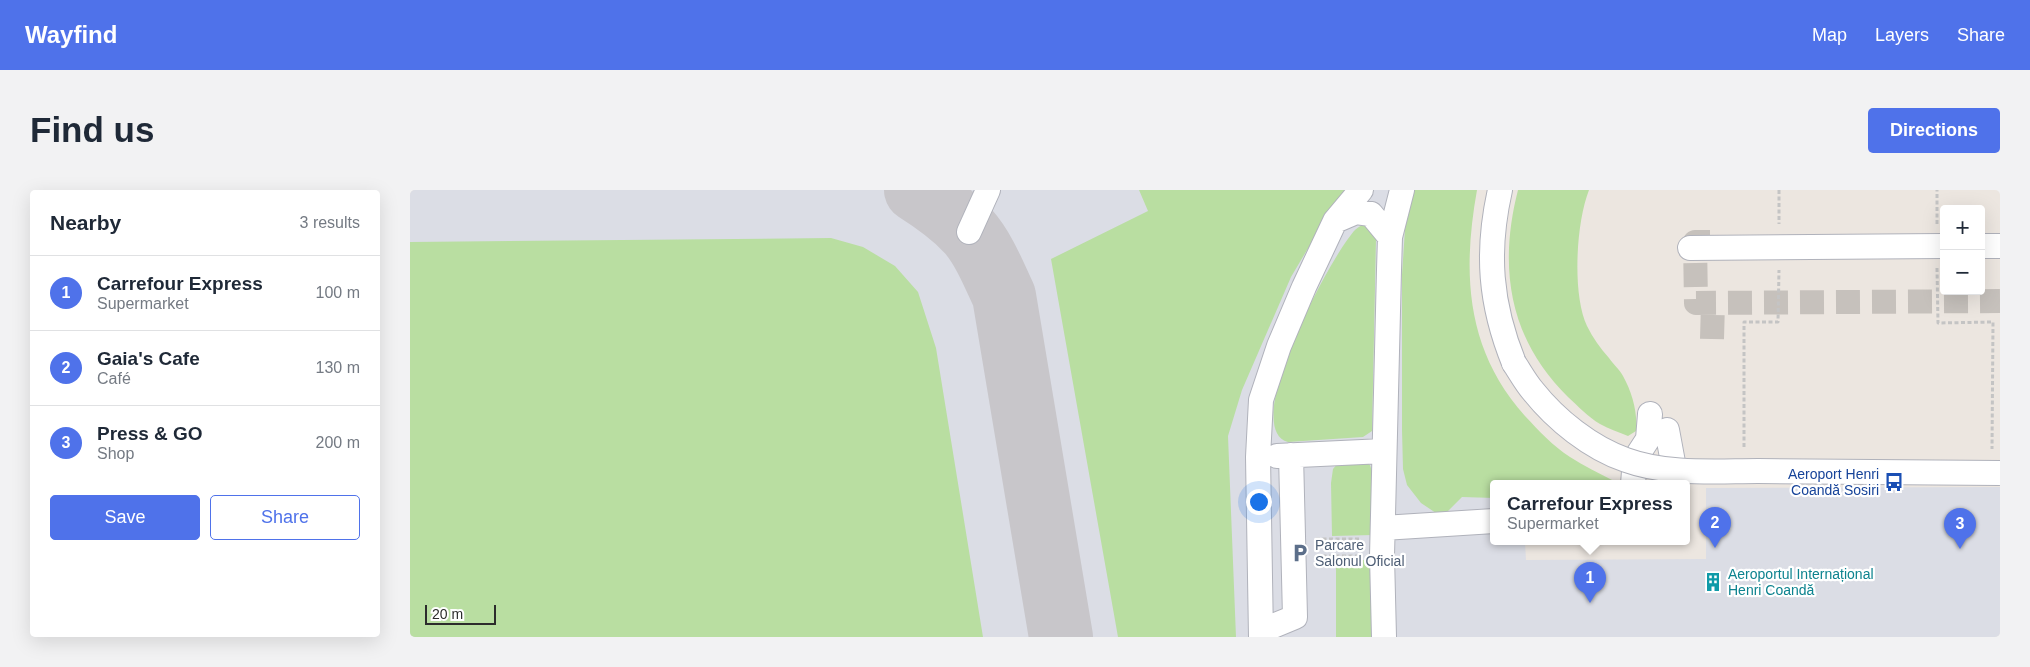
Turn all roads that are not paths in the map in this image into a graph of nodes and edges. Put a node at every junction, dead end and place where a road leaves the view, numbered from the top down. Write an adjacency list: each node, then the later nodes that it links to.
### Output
1 (988, 190): 6 (street)
2 (1361, 190): 5 (street)
3 (1402, 190): 7 (street)
4 (1500, 190): 17 (street, bridge)
5 (1335, 221): 7 (street); 16 (street)
6 (969, 232)
7 (1390, 237): 14 (street)
8 (1940, 246): 11 (street)
9 (1985, 246): 10 (street)
10 (2000, 246)
11 (1690, 248)
12 (1650, 414): 18 (street)
13 (1666, 430): 19 (street)
14 (1384, 451): 15 (street); 21 (street)
15 (1291, 455): 16 (street); 22 (street)
16 (1258, 457): 22 (street)
17 (2000, 473)
18 (1633, 480)
19 (1676, 480)
20 (1490, 522): 21 (street)
21 (1382, 541): 23 (street)
22 (1261, 634)
23 (1384, 637)

